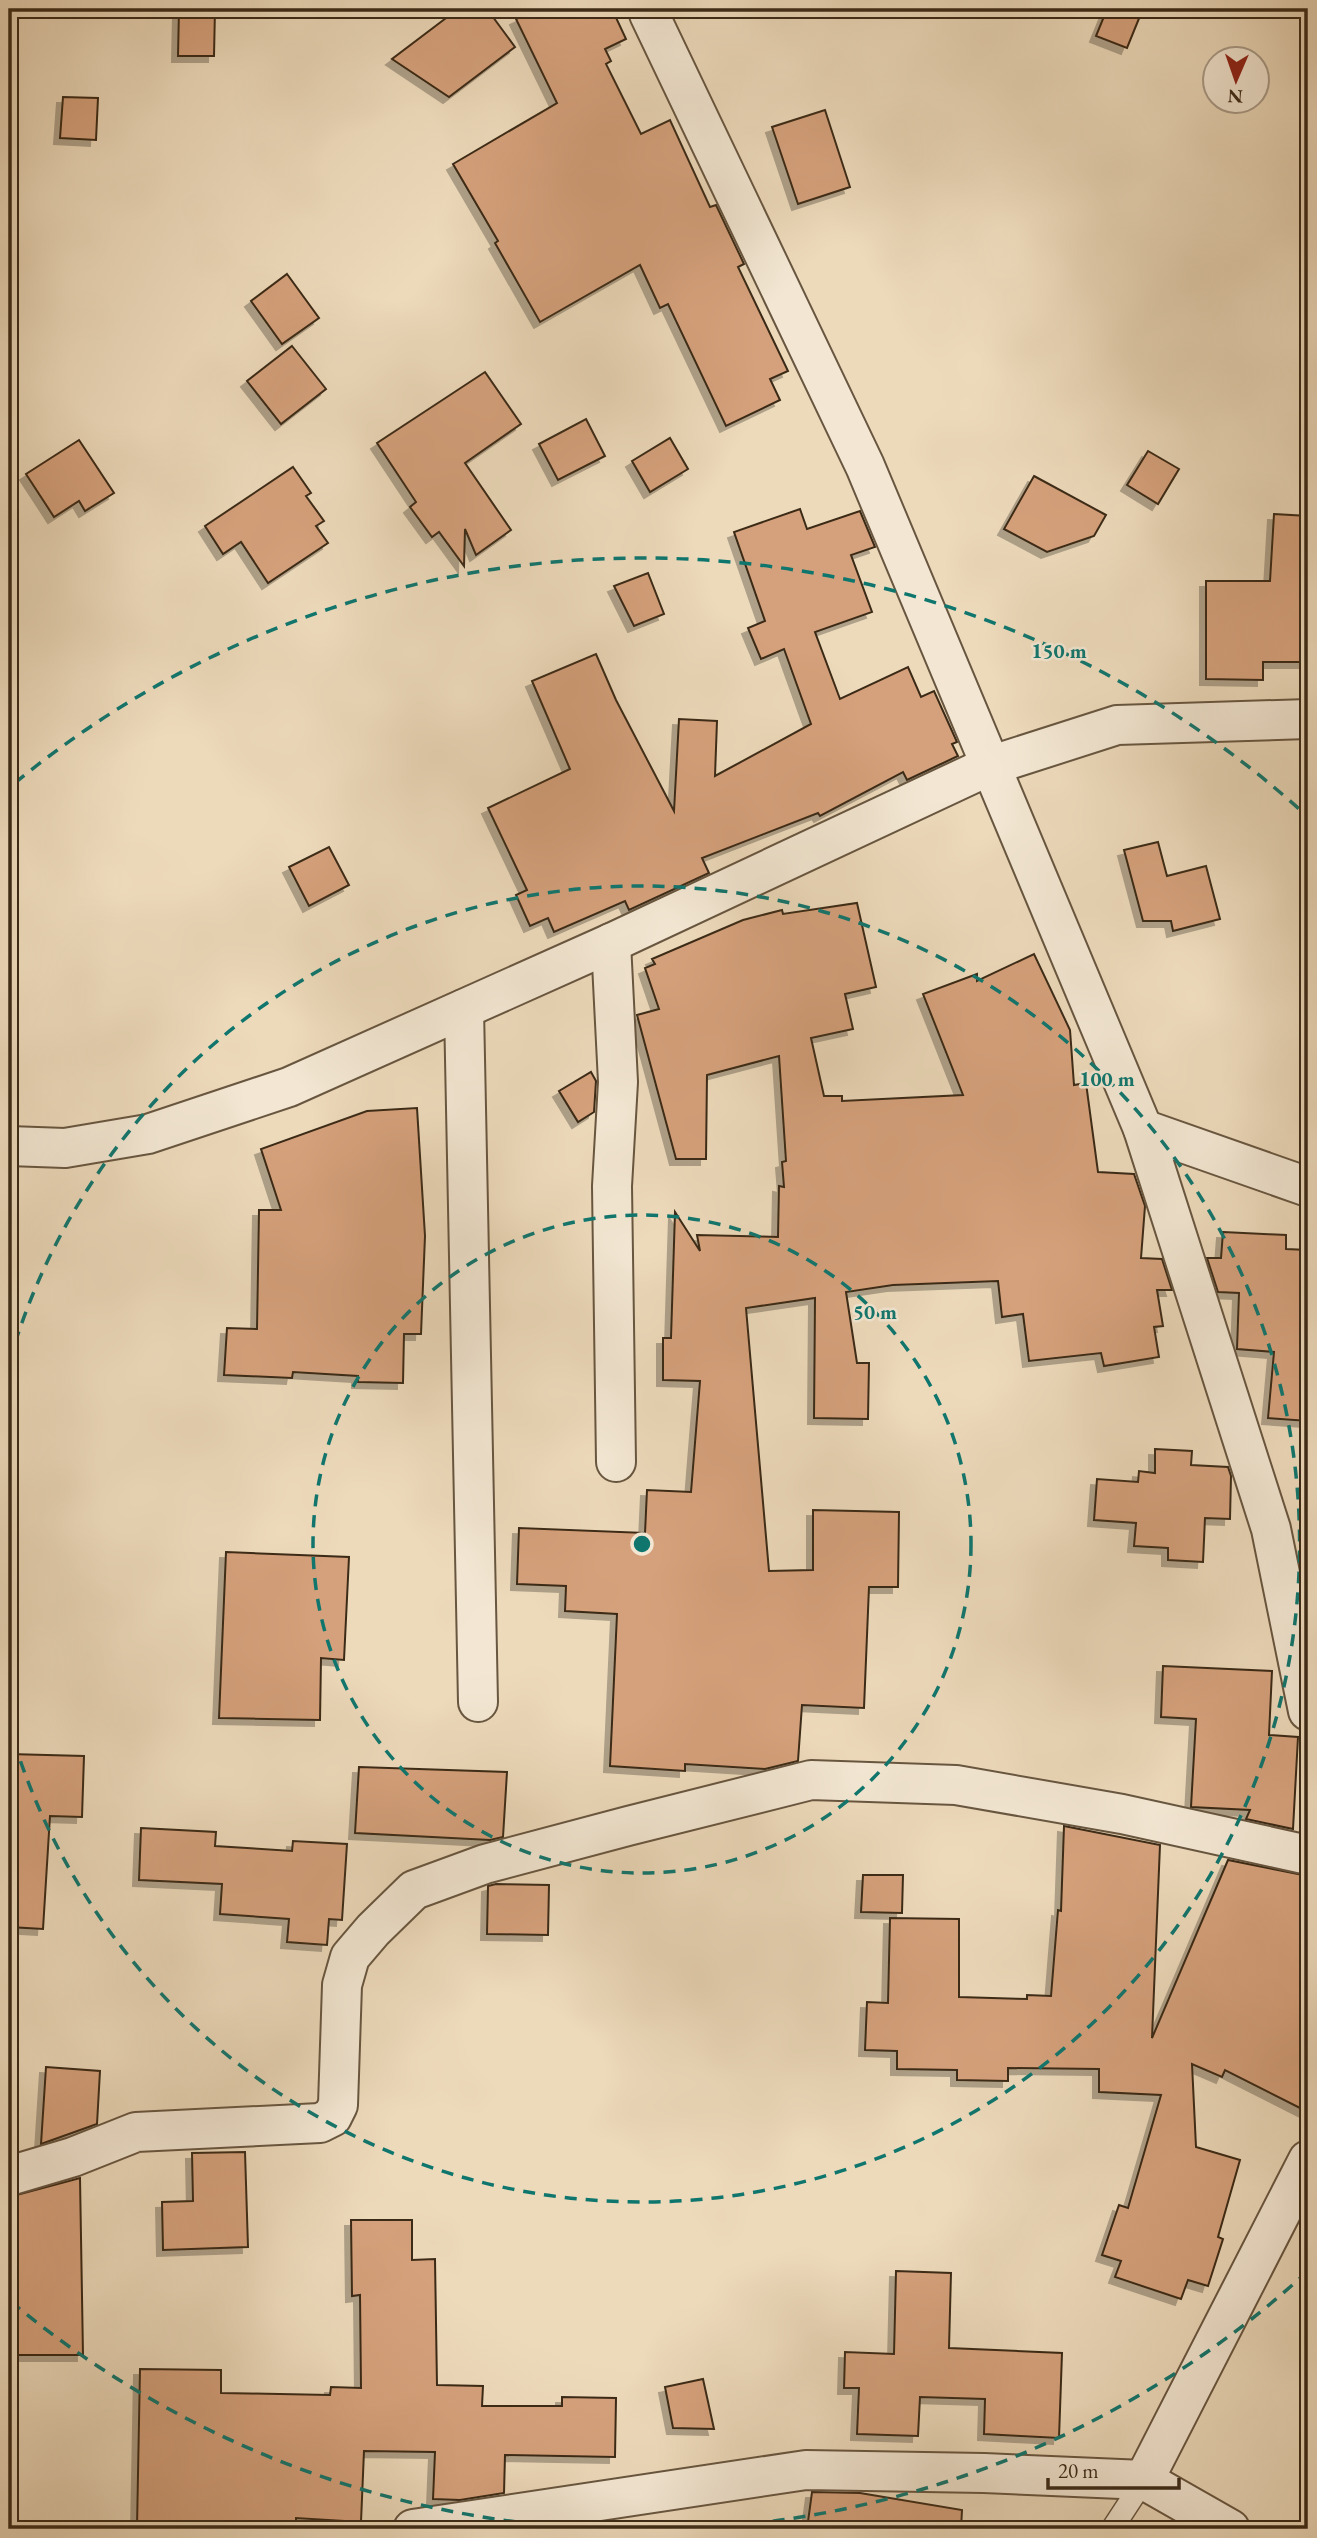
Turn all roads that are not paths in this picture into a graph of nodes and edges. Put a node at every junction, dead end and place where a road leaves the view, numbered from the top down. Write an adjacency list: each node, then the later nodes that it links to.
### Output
1 (649, 14): 3 (street)
2 (1308, 719): 3 (street)
3 (989, 766): 4 (street); 6 (street)
4 (611, 943): 5 (street); 9 (street)
5 (464, 1009): 7 (street); 10 (street)
6 (1143, 1129): 8 (street); 11 (street)
7 (9, 1146)
8 (1308, 1187)
9 (616, 1462)
10 (478, 1702)
11 (1308, 1711)
12 (1308, 1856): 14 (street)
13 (1308, 2160): 15 (street)
14 (9, 2176)
15 (1144, 2480): 16 (street); 17 (lane); 18 (street)
16 (413, 2529)
17 (1112, 2529)
18 (1230, 2529)

